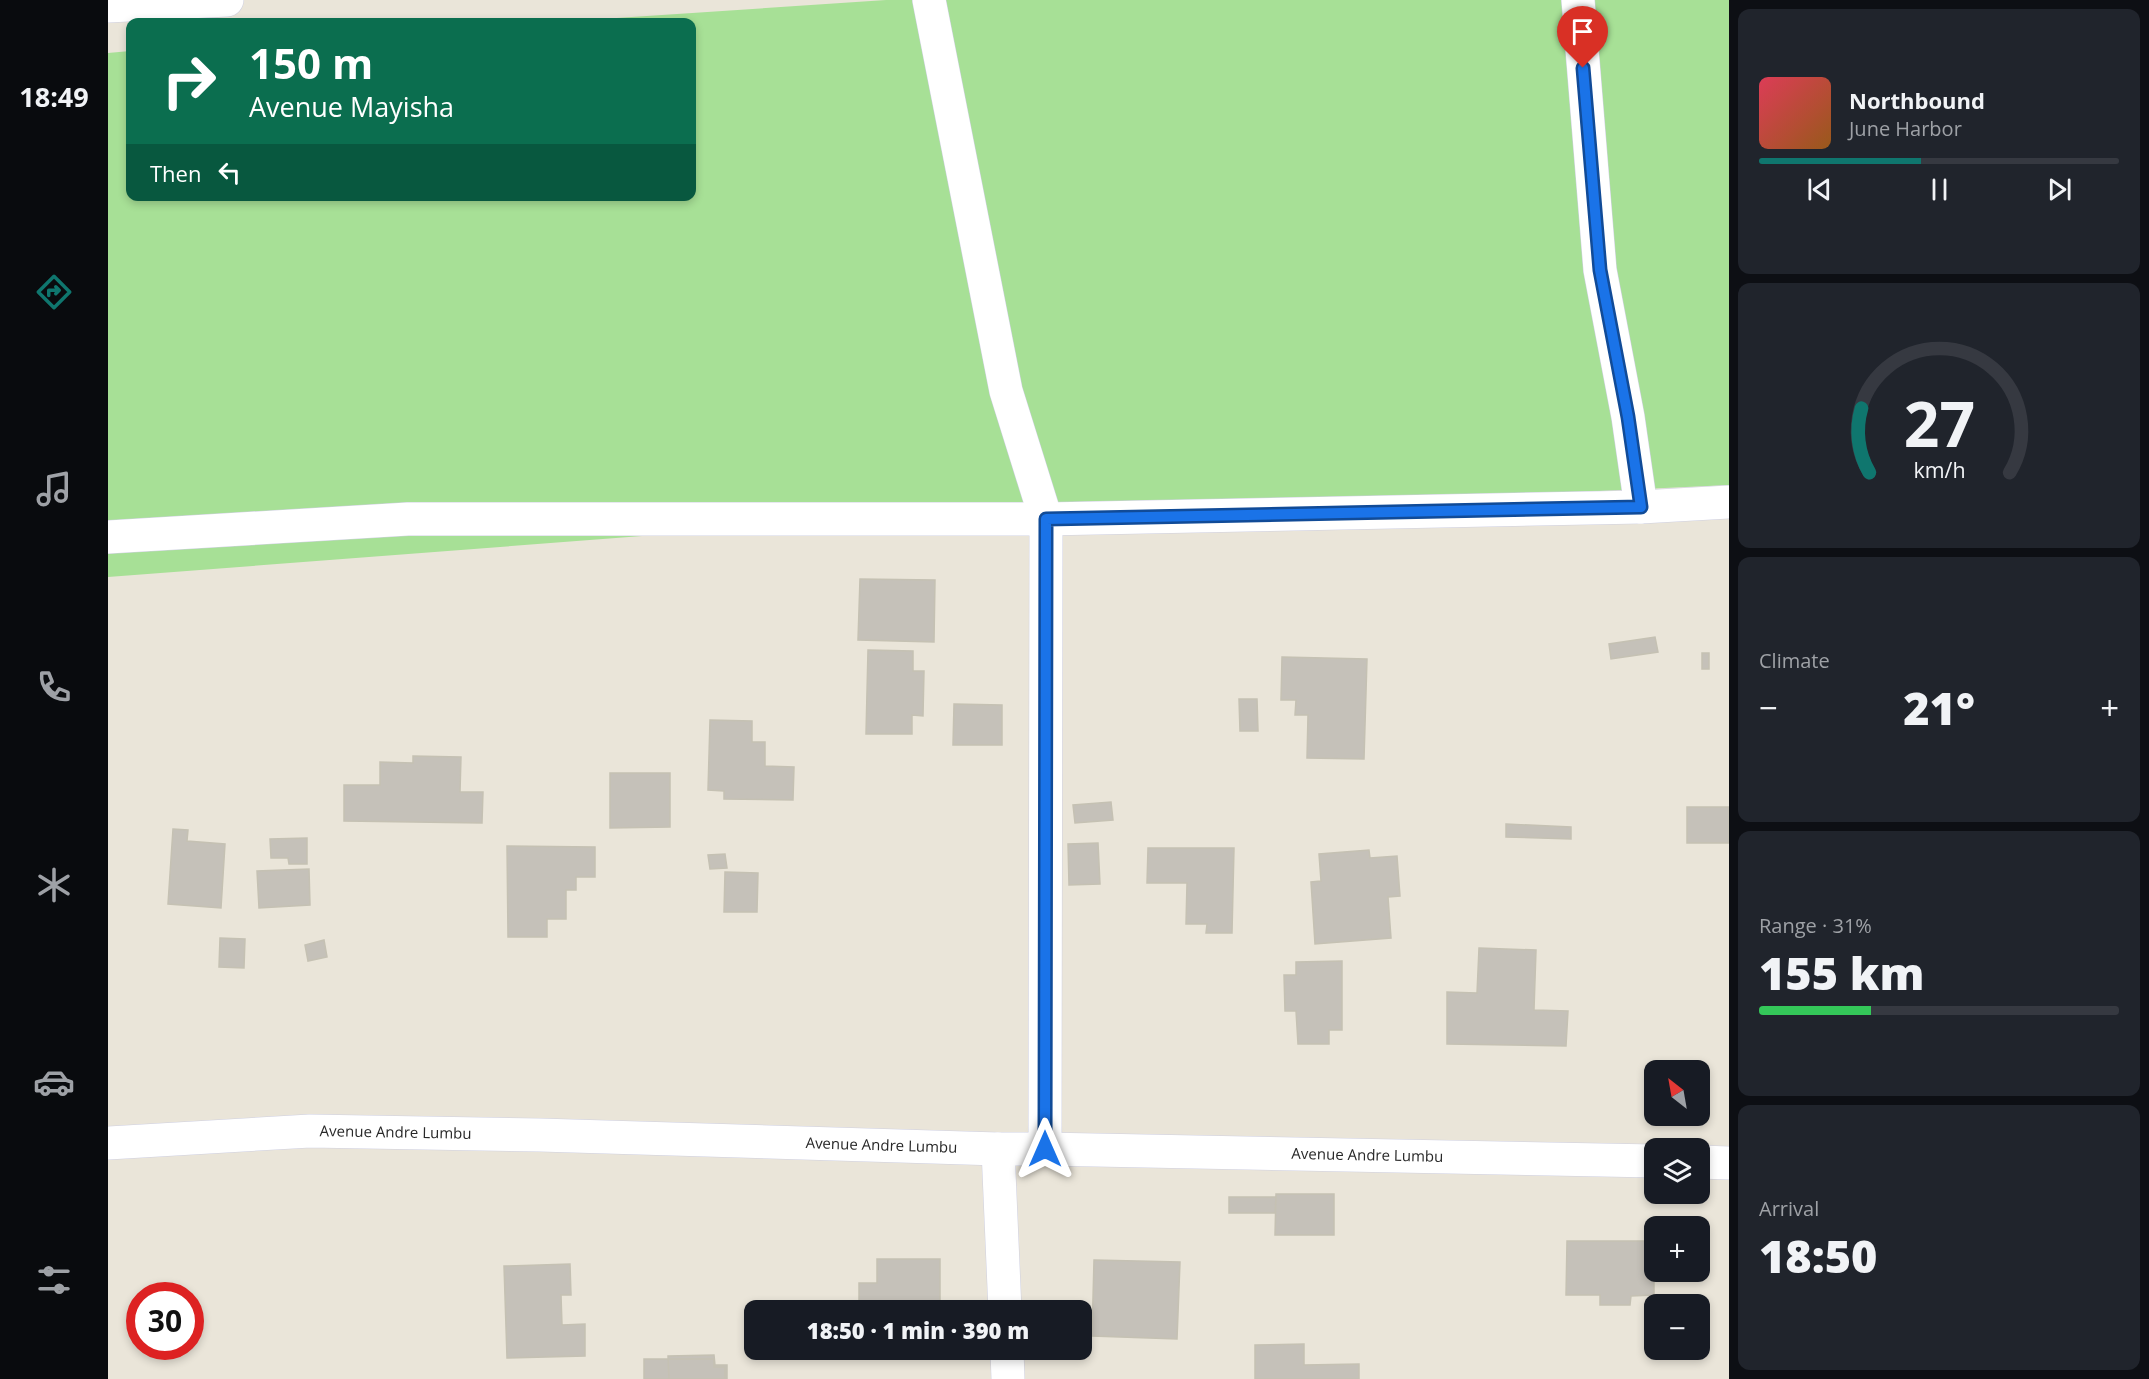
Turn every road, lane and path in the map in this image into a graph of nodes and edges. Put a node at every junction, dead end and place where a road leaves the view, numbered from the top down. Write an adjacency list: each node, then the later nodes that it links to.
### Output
1 (227, 0): 4 (street)
2 (929, 0): 7 (street)
3 (1578, 0): 6 (street)
4 (108, 6)
5 (1729, 502): 6 (street)
6 (1641, 507): 7 (street)
7 (1046, 519): 8 (street); 11 (street)
8 (108, 537)
9 (108, 1143): 10 (street, Avenue Andre Lumbu)
10 (998, 1149): 11 (street, Avenue Andre Lumbu); 15 (street)
11 (1045, 1149): 12 (street, Avenue Andre Lumbu)
12 (1644, 1161)
13 (1710, 1162): 14 (street)
14 (1729, 1163)
15 (1005, 1300)
16 (1007, 1360): 17 (street)
17 (1008, 1379)

